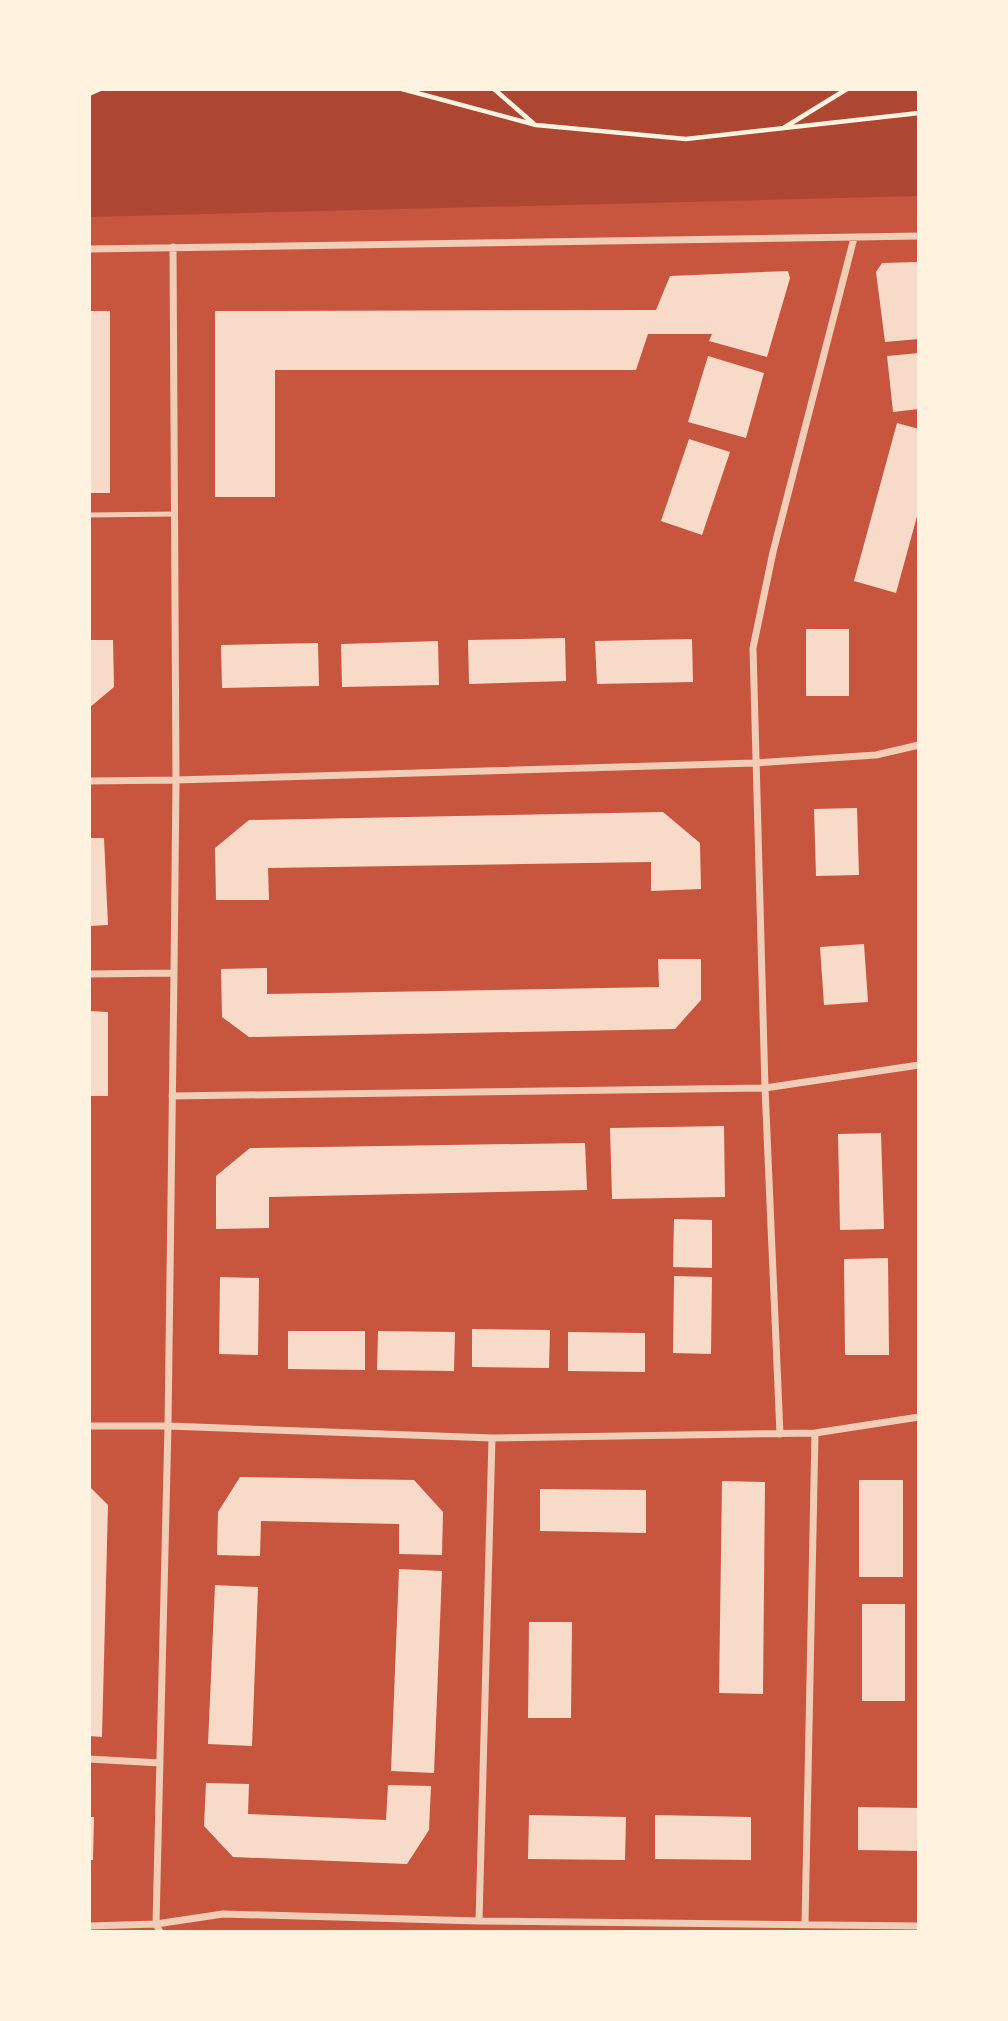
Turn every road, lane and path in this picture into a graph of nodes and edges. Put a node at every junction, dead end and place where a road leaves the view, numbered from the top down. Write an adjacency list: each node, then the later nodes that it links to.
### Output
1 (100, 89): 5 (path)
2 (402, 89): 7 (path)
3 (494, 89): 7 (path)
4 (847, 89): 8 (path)
5 (89, 94)
6 (919, 113): 8 (path)
7 (536, 125): 8 (path)
8 (783, 128)
9 (919, 236): 10 (street)
10 (854, 238): 11 (street); 16 (street)
11 (173, 247): 12 (street); 13 (street)
12 (89, 249)
13 (174, 514): 14 (lane); 17 (street)
14 (89, 515)
15 (919, 746): 16 (street)
16 (755, 763): 17 (street); 22 (street)
17 (176, 780): 18 (street); 19 (street)
18 (89, 781)
19 (174, 973): 20 (street); 23 (street)
20 (89, 974)
21 (919, 1065): 22 (street)
22 (765, 1087): 23 (street); 28 (street)
23 (172, 1096): 26 (street)
24 (919, 1417): 27 (street)
25 (89, 1426): 26 (street)
26 (168, 1426): 29 (street); 31 (street)
27 (815, 1433): 28 (street); 33 (street)
28 (780, 1434): 29 (street)
29 (492, 1438): 32 (street)
30 (89, 1759): 31 (street)
31 (160, 1763): 36 (street)
32 (479, 1921): 33 (street); 36 (street)
33 (805, 1924): 35 (street)
34 (89, 1926): 36 (street)
35 (919, 1926)
36 (158, 1928)

